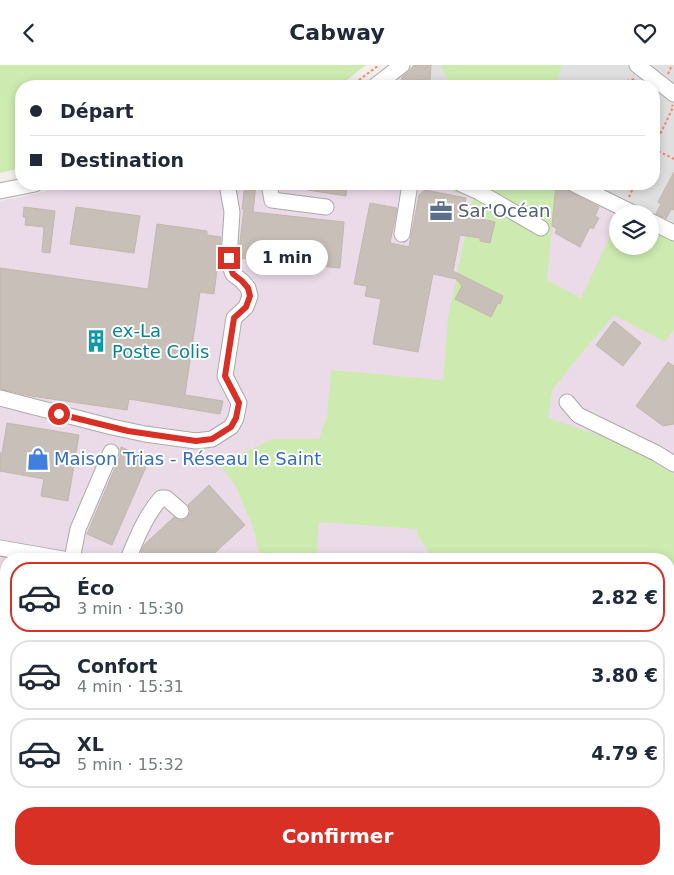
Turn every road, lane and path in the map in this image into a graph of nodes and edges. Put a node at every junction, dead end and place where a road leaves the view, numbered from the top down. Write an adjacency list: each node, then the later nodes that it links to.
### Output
1 (379, 65): 6 (path)
2 (402, 65): 7 (street)
3 (672, 65): 5 (path)
4 (638, 71): 8 (path); 9 (street)
5 (667, 76)
6 (359, 80)
7 (383, 80)
8 (626, 80)
9 (650, 80)
10 (660, 88): 11 (street)
11 (672, 97): 12 (path)
12 (661, 132)
13 (660, 151): 14 (path)
14 (674, 159)
15 (15, 188): 22 (street)
16 (228, 190): 30 (street)
17 (270, 190): 25 (street)
18 (409, 190): 29 (street)
19 (475, 190): 27 (street)
20 (586, 190): 23 (street)
21 (634, 190): 24 (path)
22 (0, 191)
23 (617, 205)
24 (630, 205)
25 (326, 207)
26 (659, 226): 28 (street)
27 (541, 228)
28 (674, 233)
29 (402, 234)
30 (0, 398)
31 (567, 402): 33 (street)
32 (111, 452): 37 (street)
33 (674, 463)
34 (181, 511): 38 (street)
35 (0, 548): 36 (street)
36 (29, 553)
37 (73, 553)
38 (131, 553)

